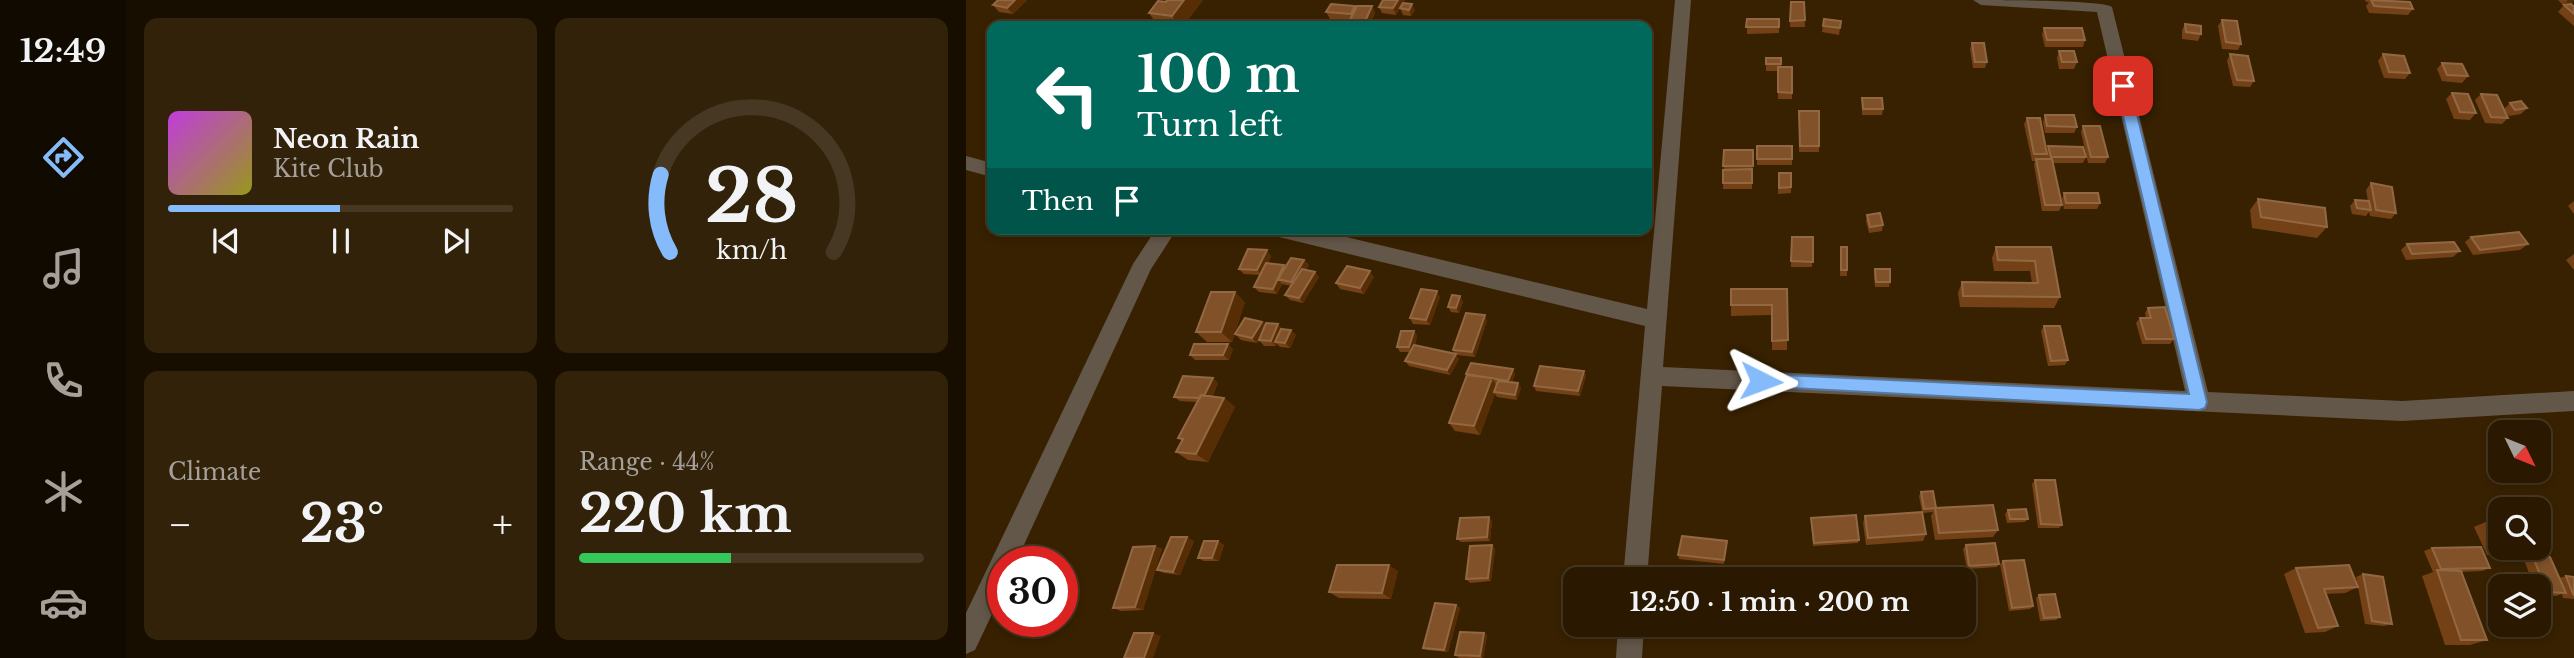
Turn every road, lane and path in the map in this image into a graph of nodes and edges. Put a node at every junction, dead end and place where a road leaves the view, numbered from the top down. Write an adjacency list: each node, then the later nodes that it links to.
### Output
1 (1683, 0): 7 (street)
2 (1981, 0): 10 (street)
3 (966, 163): 4 (street)
4 (987, 169)
5 (1163, 235): 11 (street)
6 (1304, 235): 7 (street)
7 (1656, 320): 8 (street)
8 (1651, 376): 10 (street); 12 (street)
9 (2574, 401): 10 (street)
10 (2199, 402)
11 (1011, 546)
12 (1636, 567)
13 (987, 596): 15 (street)
14 (1630, 637): 16 (street)
15 (966, 641)
16 (1629, 658)

